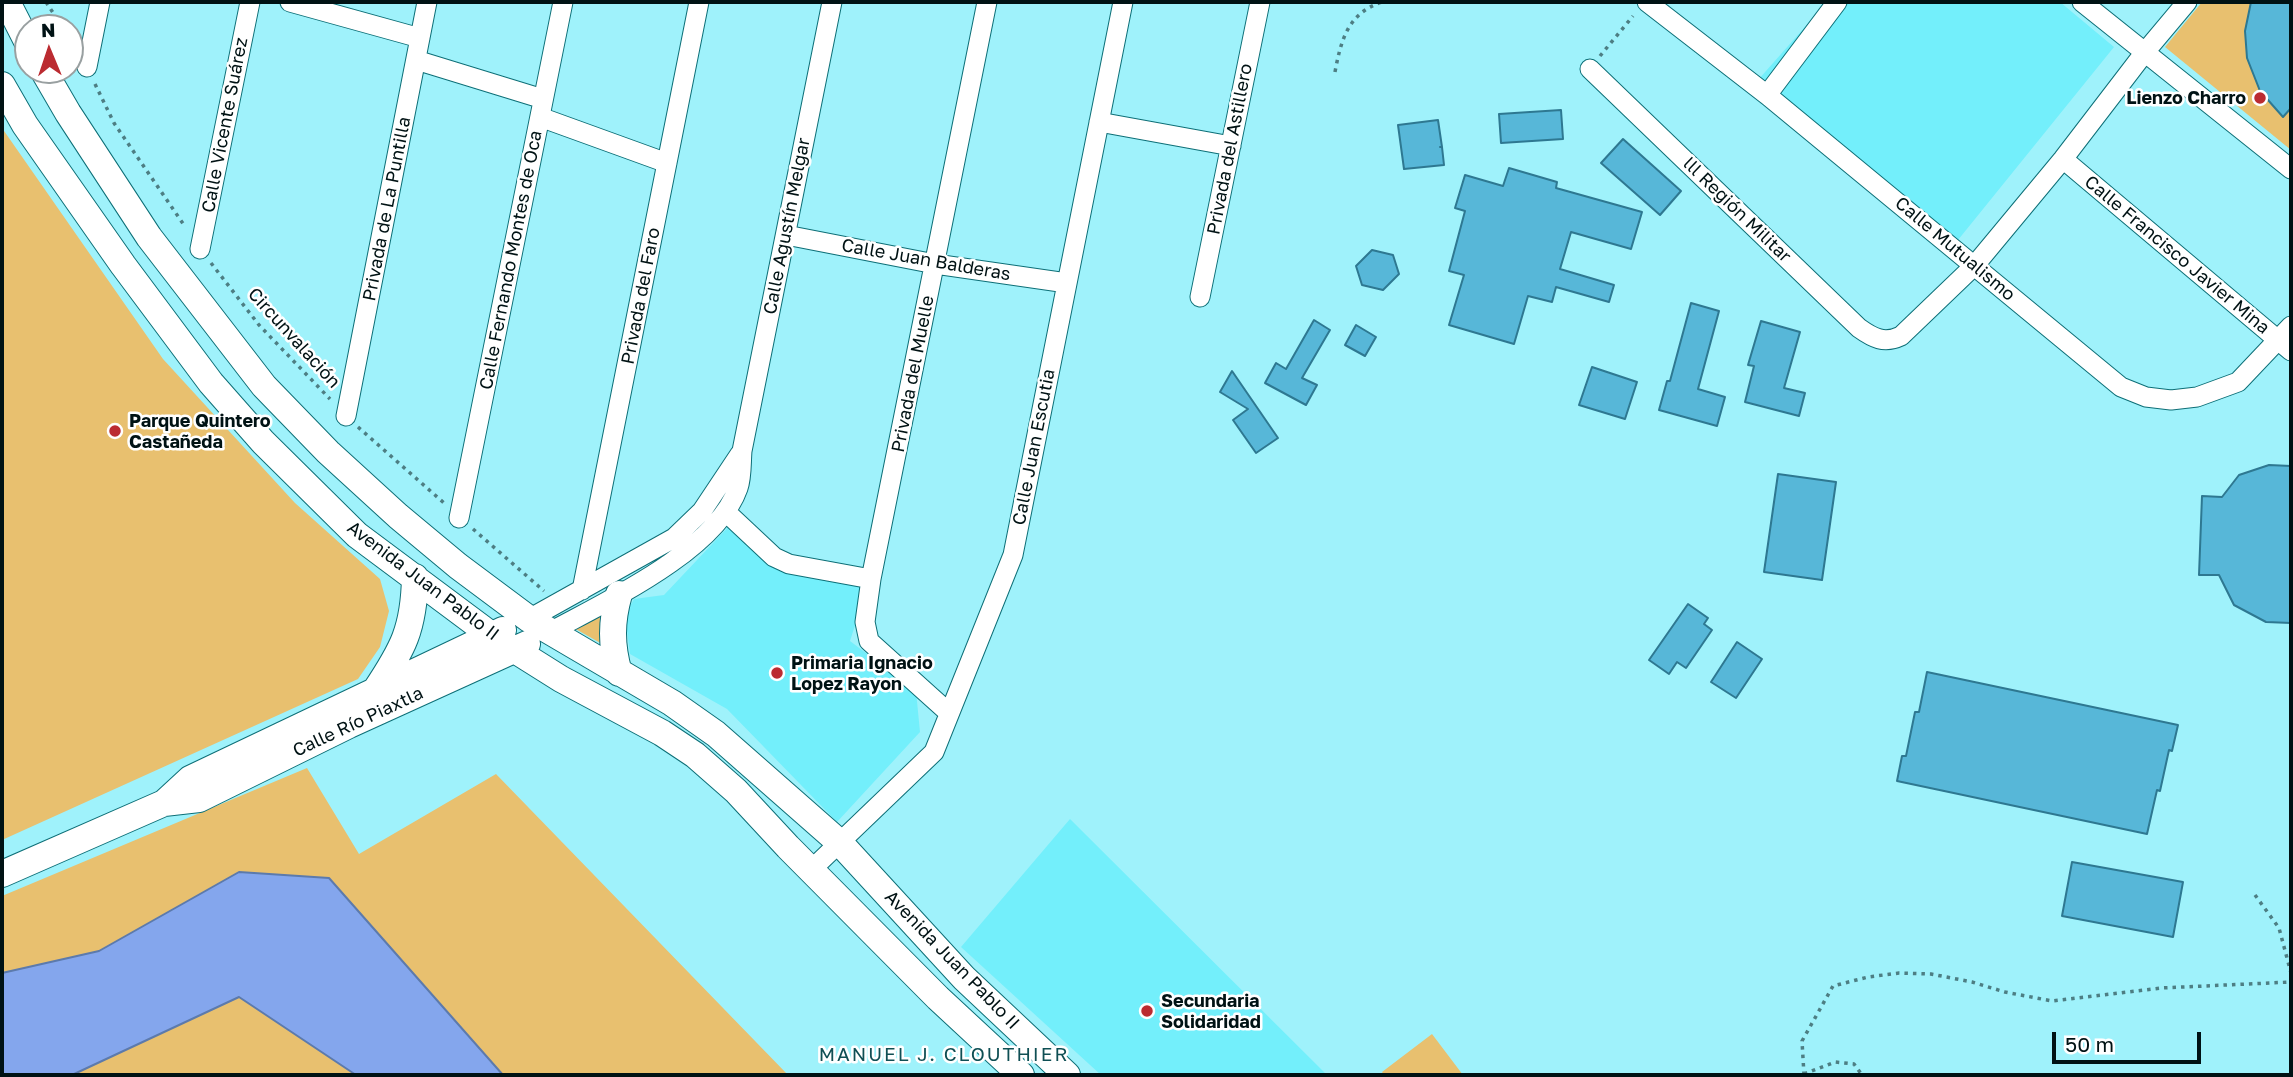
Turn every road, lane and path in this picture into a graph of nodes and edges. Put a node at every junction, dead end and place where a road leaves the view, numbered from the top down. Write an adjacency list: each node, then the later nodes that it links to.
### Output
1 (100, 2): 19 (street)
2 (250, 2): 33 (street, Calle Vicente Suárez)
3 (290, 2): 16 (street)
4 (427, 2): 16 (street, Privada de La Puntilla)
5 (563, 2): 25 (street, Calle Fernando Montes de Oca)
6 (699, 2): 29 (street, Privada del Faro)
7 (832, 2): 31 (street, Calle Agustín Melgar)
8 (988, 2): 34 (street, Privada del Muelle)
9 (1123, 2): 26 (street, Calle Juan Escutia)
10 (1260, 2): 27 (street, Privada del Astillero)
11 (1382, 2): 21 (path)
12 (1837, 2): 24 (street)
13 (2082, 2): 17 (street)
14 (2187, 2): 17 (street)
15 (1641, 7): 20 (path); 24 (street, Calle Mutualismo)
16 (420, 38): 18 (street, Privada de La Puntilla)
17 (2145, 52): 28 (street); 30 (street)
18 (416, 60): 25 (street); 40 (street, Privada de La Puntilla)
19 (87, 67): 33 (path, Circunvalación)
20 (1590, 69): 36 (street, lll Región Militar)
21 (1335, 72)
22 (51, 84): 32 (main road, Avenida Juan Pablo II)
23 (2, 85): 35 (main road, Avenida Juan Pablo II)
24 (1767, 95): 36 (street, Calle Mutualismo)
25 (542, 108): 29 (street); 43 (street, Calle Fernando Montes de Oca)
26 (1099, 122): 27 (street); 37 (street, Calle Juan Escutia)
27 (1231, 146): 38 (street, Privada del Astillero)
28 (2063, 159): 36 (street); 39 (street, Calle Francisco Javier Mina)
29 (667, 163): 46 (street, Privada del Faro)
30 (2291, 169)
31 (786, 235): 34 (street, Calle Juan Balderas); 41 (street, Calle Agustín Melgar)
32 (149, 237): 35 (main road); 49 (main road, Avenida Juan Pablo II)
33 (200, 249): 40 (path, Circunvalación)
34 (935, 264): 37 (street, Calle Juan Balderas); 45 (street, Privada del Muelle)
35 (123, 265): 44 (main road, Avenida Juan Pablo II)
36 (1975, 265): 39 (street, Calle Mutualismo)
37 (1067, 283): 54 (street, Calle Juan Escutia)
38 (1200, 297)
39 (2287, 339)
40 (346, 416): 43 (path, Circunvalación)
41 (742, 451): 42 (street, Calle Agustín Melgar); 46 (street, Calle Agustín Melgar)
42 (726, 512): 45 (street); 47 (street, Calle Agustín Melgar)
43 (459, 518): 48 (path, Circunvalación)
44 (415, 577): 50 (main road, Avenida Juan Pablo II); 53 (main road)
45 (871, 579): 54 (street, Privada del Muelle)
46 (582, 590): 48 (street, Calle Agustín Melgar)
47 (619, 594): 49 (street, Calle Agustín Melgar); 52 (main road)
48 (558, 603): 49 (street, Calle Agustín Melgar)
49 (539, 625): 50 (main road, Calle Río Piaxtla); 51 (main road, Calle Río Piaxtla); 52 (main road, Avenida Juan Pablo II)
50 (491, 635): 51 (main road, Avenida Juan Pablo II); 53 (main road, Calle Río Piaxtla)
51 (516, 650): 55 (main road, Calle Río Piaxtla); 57 (main road, Avenida Juan Pablo II)
52 (619, 673): 56 (main road, Avenida Juan Pablo II)
53 (374, 692): 55 (main road, Calle Río Piaxtla)
54 (949, 713): 56 (street, Calle Juan Escutia)
55 (163, 803): 58 (main road, Calle Río Piaxtla)
56 (839, 843): 57 (street); 62 (main road, Avenida Juan Pablo II)
57 (811, 870): 63 (main road, Avenida Juan Pablo II)
58 (2, 874)
59 (2255, 895): 60 (path)
60 (2291, 973)
61 (2291, 982): 64 (path)
62 (1015, 1027): 63 (main road); 66 (main road, Avenida Juan Pablo II)
63 (992, 1047): 65 (main road, Avenida Juan Pablo II)
64 (1804, 1074): 67 (path)
65 (1021, 1075)
66 (1067, 1075)
67 (1862, 1075)

